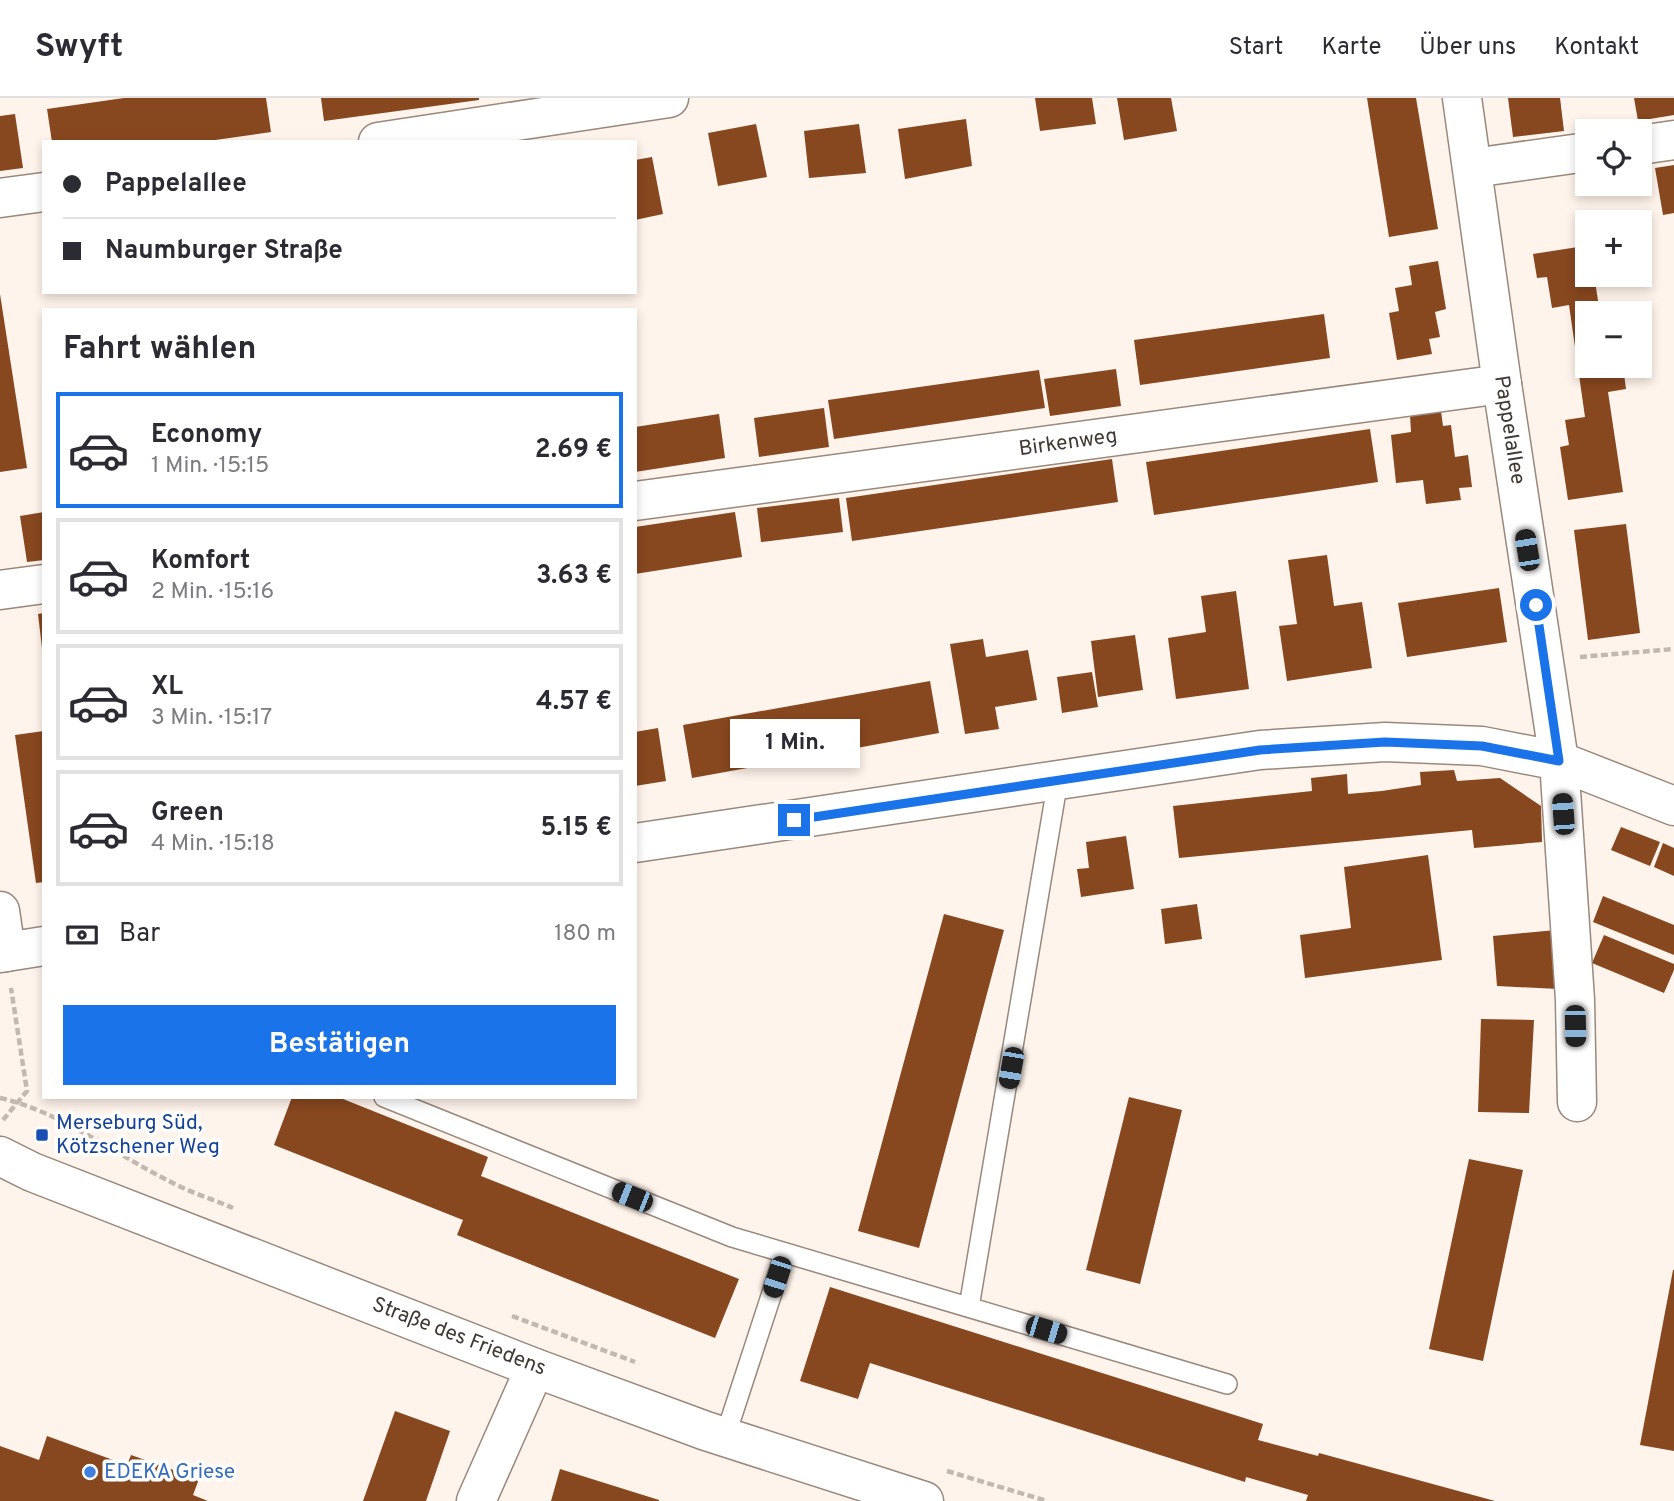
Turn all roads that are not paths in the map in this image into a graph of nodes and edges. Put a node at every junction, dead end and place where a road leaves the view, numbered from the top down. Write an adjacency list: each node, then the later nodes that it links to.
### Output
1 (669, 98): 3 (street)
2 (1462, 98): 7 (street, Pappelallee)
3 (391, 140)
4 (1674, 140): 5 (street)
5 (1652, 143)
6 (1575, 154): 7 (street)
7 (1473, 168): 10 (street, Pappelallee)
8 (42, 192): 9 (street)
9 (0, 198)
10 (1502, 384): 11 (street, Birkenweg); 14 (street, Pappelallee)
11 (637, 501)
12 (42, 584): 13 (street)
13 (0, 590)
14 (1559, 761): 15 (street); 16 (street); 22 (street, Pappelallee)
15 (1058, 780): 17 (street); 25 (lane)
16 (1674, 806)
17 (637, 843)
18 (0, 911): 20 (street)
19 (42, 946): 20 (street)
20 (3, 953)
21 (389, 1099): 24 (lane)
22 (1577, 1102)
23 (0, 1156): 26 (street, Straße des Friedens)
24 (785, 1252): 25 (lane); 28 (lane)
25 (969, 1307): 27 (lane)
26 (535, 1368): 28 (street, Straße des Friedens); 29 (street)
27 (1227, 1384)
28 (725, 1437): 30 (street, Straße des Friedens)
29 (476, 1501)
30 (924, 1501)

